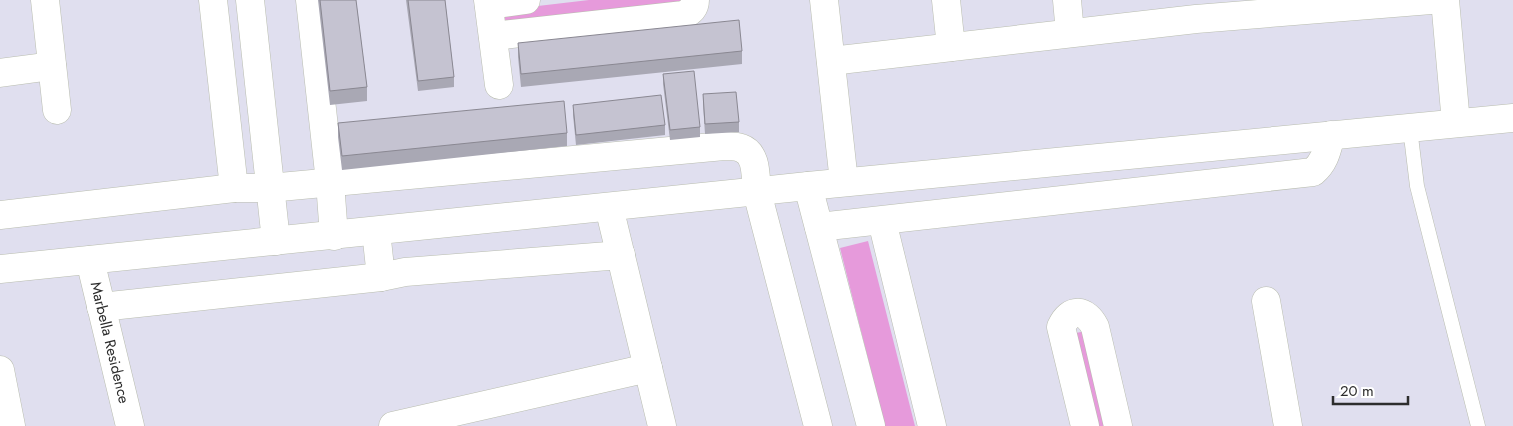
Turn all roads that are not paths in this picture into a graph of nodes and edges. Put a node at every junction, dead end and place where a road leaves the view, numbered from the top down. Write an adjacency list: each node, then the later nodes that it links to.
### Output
1 (45, 0): 19 (street)
2 (213, 0): 30 (street)
3 (250, 0): 31 (street)
4 (310, 0): 27 (street)
5 (526, 0): 12 (street)
6 (695, 0): 16 (street)
7 (824, 0): 18 (street)
8 (946, 0): 17 (street)
9 (1066, 0): 15 (street)
10 (1431, 0): 13 (street)
11 (1445, 0): 24 (street)
12 (488, 2): 16 (street)
13 (1319, 4): 14 (street)
14 (1195, 10): 15 (street)
15 (1070, 34): 17 (street)
16 (493, 36): 21 (street)
17 (951, 47): 18 (street)
18 (831, 61): 28 (street)
19 (52, 66): 20 (street); 22 (street)
20 (0, 73)
21 (499, 85)
22 (57, 110)
23 (1513, 118): 24 (street)
24 (1456, 123): 25 (street)
25 (1410, 128): 26 (street); 58 (lane)
26 (1331, 135): 28 (street); 35 (street)
27 (330, 182): 31 (street); 32 (street); 38 (street)
28 (844, 182): 29 (street)
29 (808, 186): 32 (street); 36 (street)
30 (234, 188): 31 (street); 34 (street)
31 (269, 188): 39 (street)
32 (757, 192): 33 (street); 52 (street)
33 (609, 207): 37 (street); 40 (street)
34 (0, 215)
35 (882, 221): 36 (street); 54 (street)
36 (819, 227): 53 (street)
37 (376, 231): 38 (street); 43 (street)
38 (334, 236): 39 (street)
39 (276, 241): 41 (street)
40 (620, 255): 43 (street); 46 (street)
41 (90, 260): 42 (street); 45 (street, Marbella Residence)
42 (0, 269)
43 (381, 276): 45 (street)
44 (1266, 302): 57 (street)
45 (101, 307): 50 (street, Marbella Residence)
46 (648, 368): 48 (street); 51 (street)
47 (0, 370): 49 (street)
48 (406, 425)
49 (11, 426)
50 (130, 426)
51 (662, 426)
52 (818, 426)
53 (871, 426)
54 (932, 426)
55 (1085, 426): 56 (street)
56 (1118, 426)
57 (1288, 426)
58 (1478, 426)

